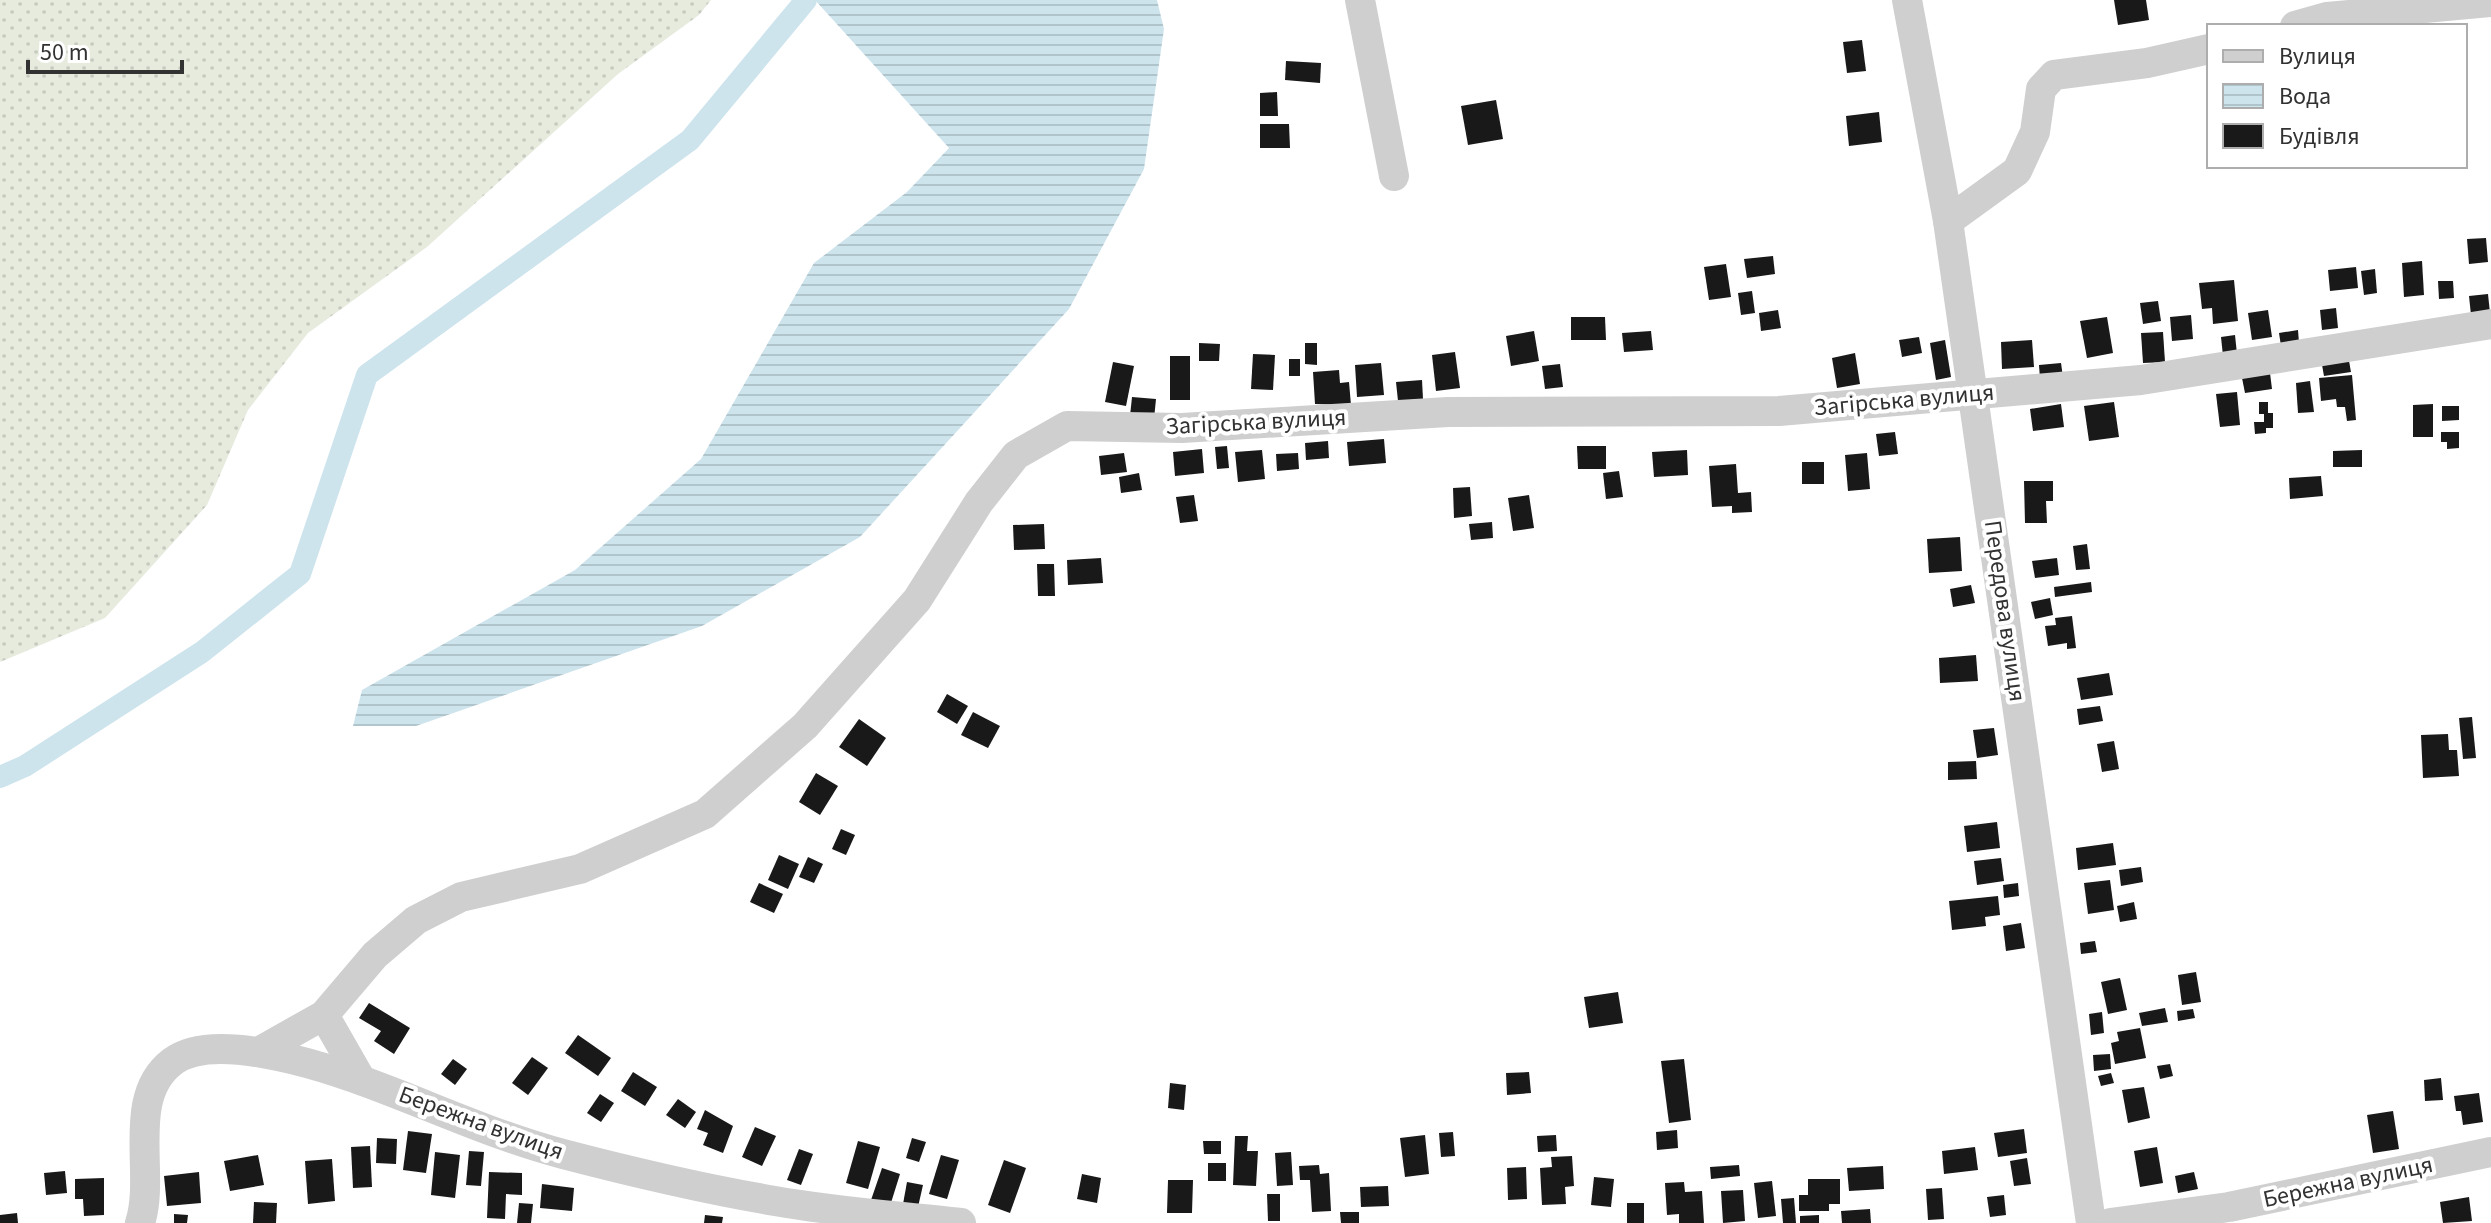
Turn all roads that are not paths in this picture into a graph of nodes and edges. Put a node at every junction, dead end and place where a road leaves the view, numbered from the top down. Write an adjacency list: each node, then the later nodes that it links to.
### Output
1 (1360, 0): 6 (street)
2 (1907, 0): 7 (street, Передова вулиця)
3 (2491, 2): 4 (street)
4 (2302, 24)
5 (2207, 49): 7 (street)
6 (1394, 176)
7 (1948, 221): 9 (street, Передова вулиця)
8 (2491, 324): 9 (street, Загірська вулиця)
9 (1974, 394): 10 (street, Загірська вулиця); 16 (street, Передова вулиця)
10 (324, 1015): 11 (street, Загірська вулиця); 12 (street)
11 (260, 1051): 12 (street, Бережна вулиця); 14 (street, Бережна вулиця)
12 (360, 1078): 15 (street, Бережна вулиця)
13 (2491, 1152): 17 (street, Бережна вулиця)
14 (140, 1223)
15 (961, 1223)
16 (2091, 1223)
17 (2110, 1223)

